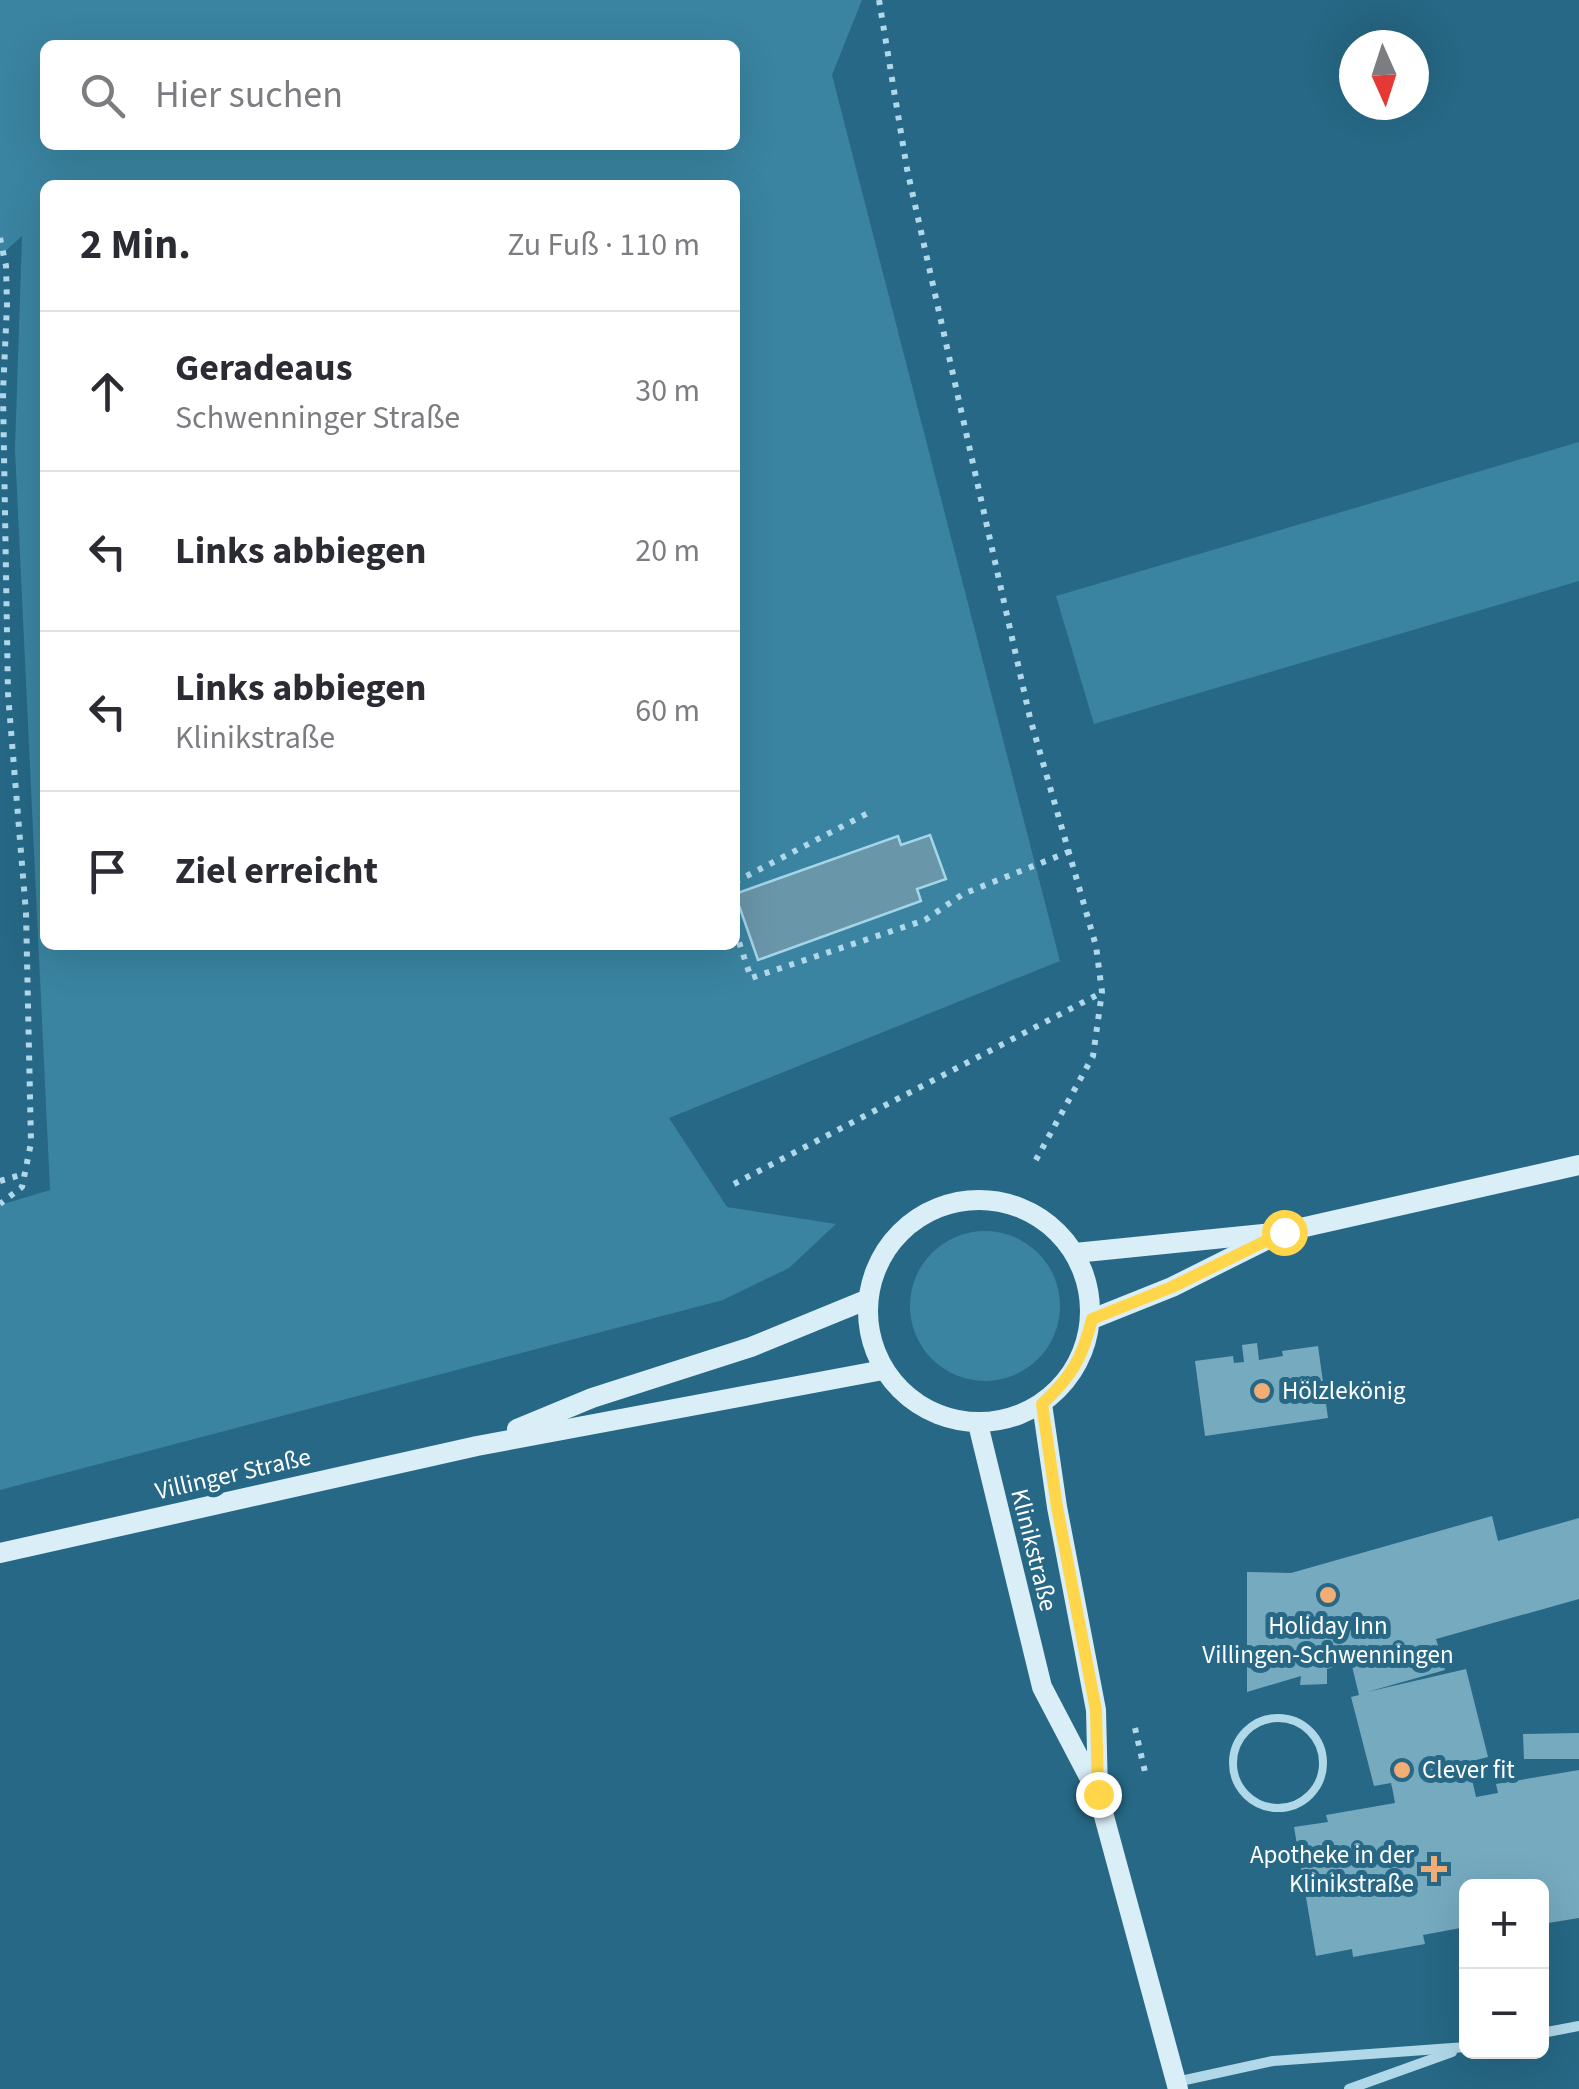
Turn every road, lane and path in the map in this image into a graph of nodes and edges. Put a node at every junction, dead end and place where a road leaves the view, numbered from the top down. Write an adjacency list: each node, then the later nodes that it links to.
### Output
1 (879, 0): 4 (path)
2 (0, 238): 10 (path)
3 (872, 812): 5 (path)
4 (1071, 851): 6 (path); 7 (path)
5 (740, 879)
6 (740, 945)
7 (1102, 992): 9 (path); 12 (path)
8 (1579, 1165): 14 (main road)
9 (1032, 1167)
10 (24, 1174): 11 (path); 13 (path)
11 (0, 1181)
12 (734, 1184)
13 (0, 1204)
14 (1284, 1232): 15 (main road); 17 (main road)
15 (1075, 1253): 16 (main road); 17 (main road)
16 (866, 1300): 18 (main road); 21 (main road, Villinger Straße)
17 (1092, 1319): 19 (main road)
18 (882, 1370): 20 (main road); 21 (main road, Villinger Straße)
19 (1042, 1404): 20 (main road); 26 (main road, Klinikstraße)
20 (978, 1424): 26 (main road, Klinikstraße)
21 (476, 1446): 22 (main road, Villinger Straße)
22 (0, 1553)
23 (1136, 1728): 25 (path)
24 (1236, 1744): 24 (lane)
25 (1145, 1772)
26 (1098, 1794): 31 (main road, Klinikstraße)
27 (1579, 2026): 28 (street)
28 (1549, 2032)
29 (1459, 2048): 31 (street)
30 (1459, 2050): 32 (street)
31 (1177, 2086)
32 (1349, 2089)

